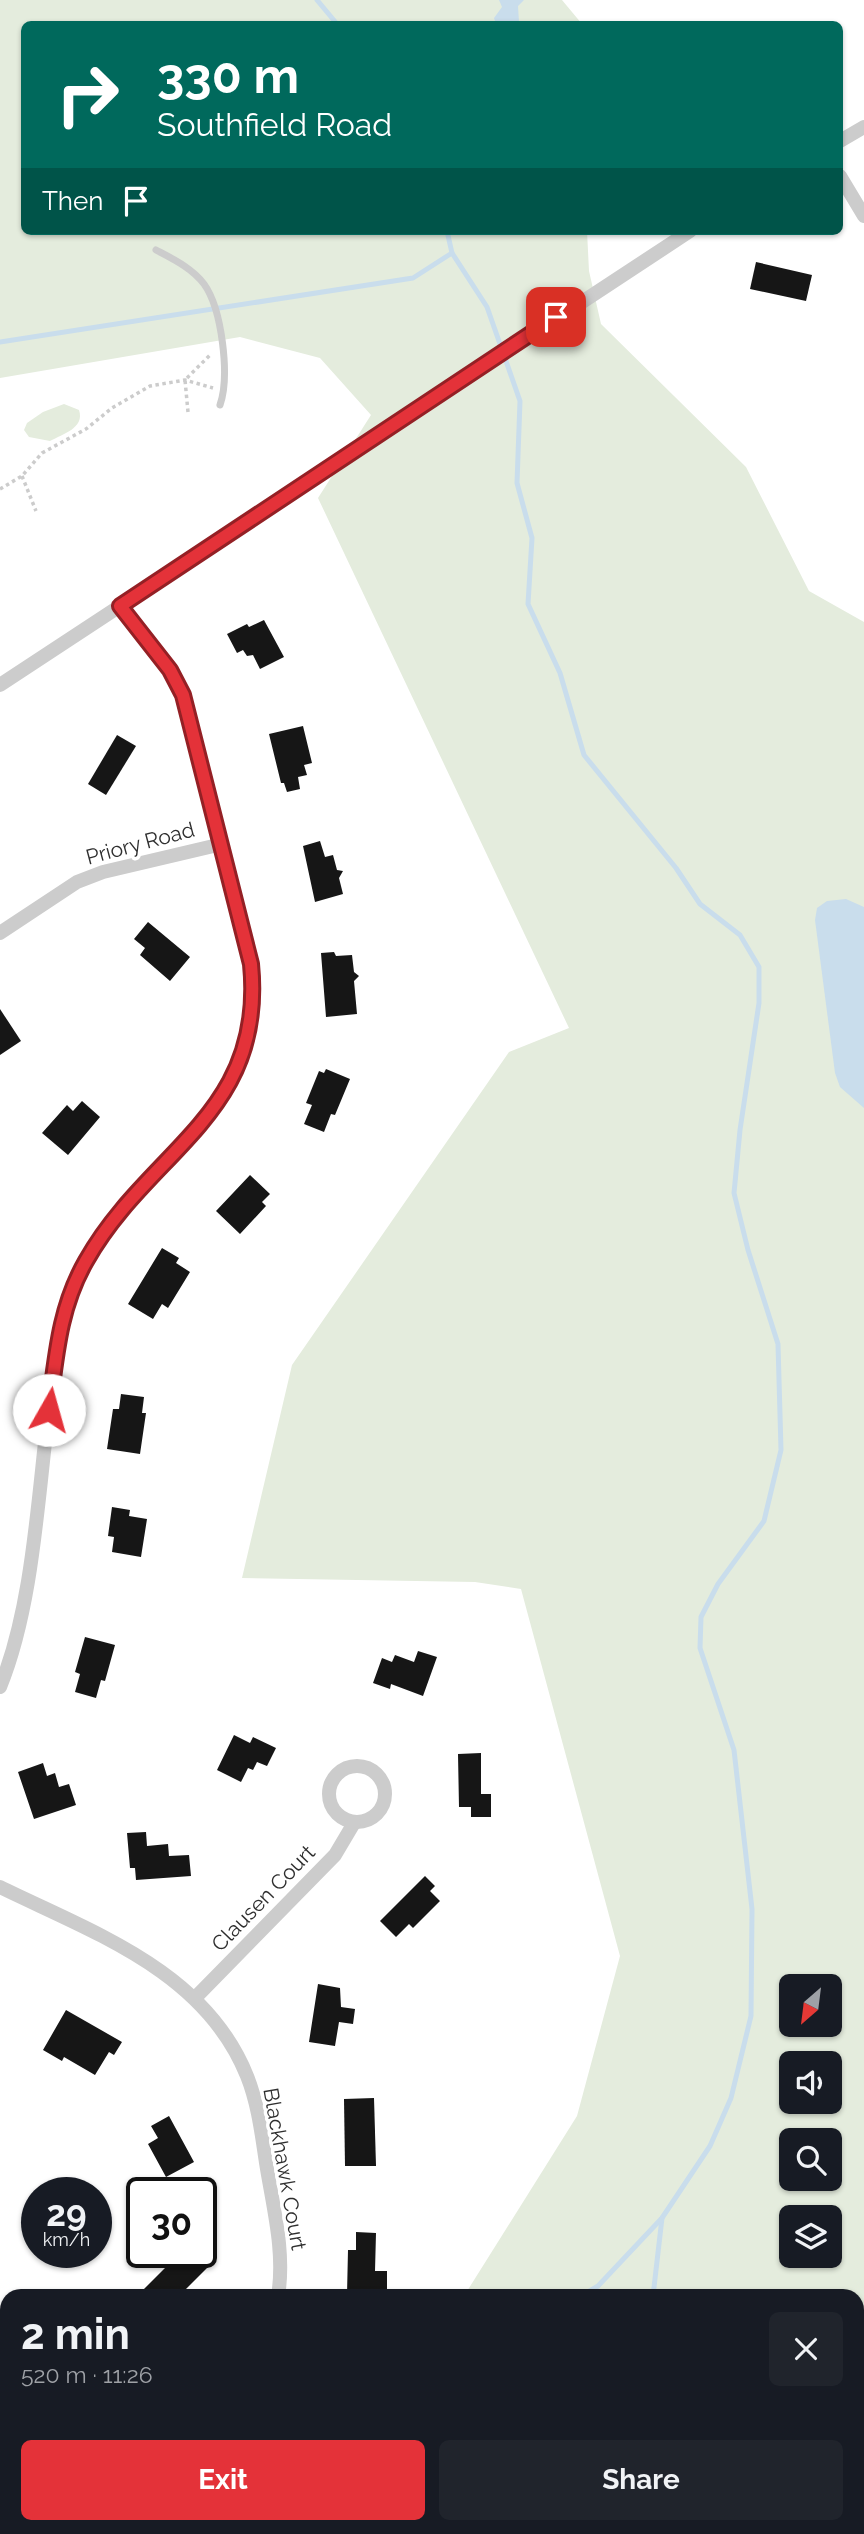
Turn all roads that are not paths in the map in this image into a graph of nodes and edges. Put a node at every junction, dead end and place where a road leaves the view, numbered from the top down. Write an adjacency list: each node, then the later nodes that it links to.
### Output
1 (864, 127): 2 (street)
2 (843, 139)
3 (843, 181): 4 (street)
4 (864, 216)
5 (684, 235): 8 (street)
6 (156, 250): 7 (lane)
7 (220, 405)
8 (120, 606): 9 (street); 10 (street)
9 (0, 685)
10 (222, 844): 11 (street, Priory Road); 12 (street)
11 (0, 933)
12 (0, 1687)
13 (354, 1823): 13 (street, Clausen Court); 15 (street, Clausen Court)
14 (0, 1886): 15 (street, Blackhawk Court)
15 (195, 1998): 16 (street, Blackhawk Court)
16 (278, 2289)

